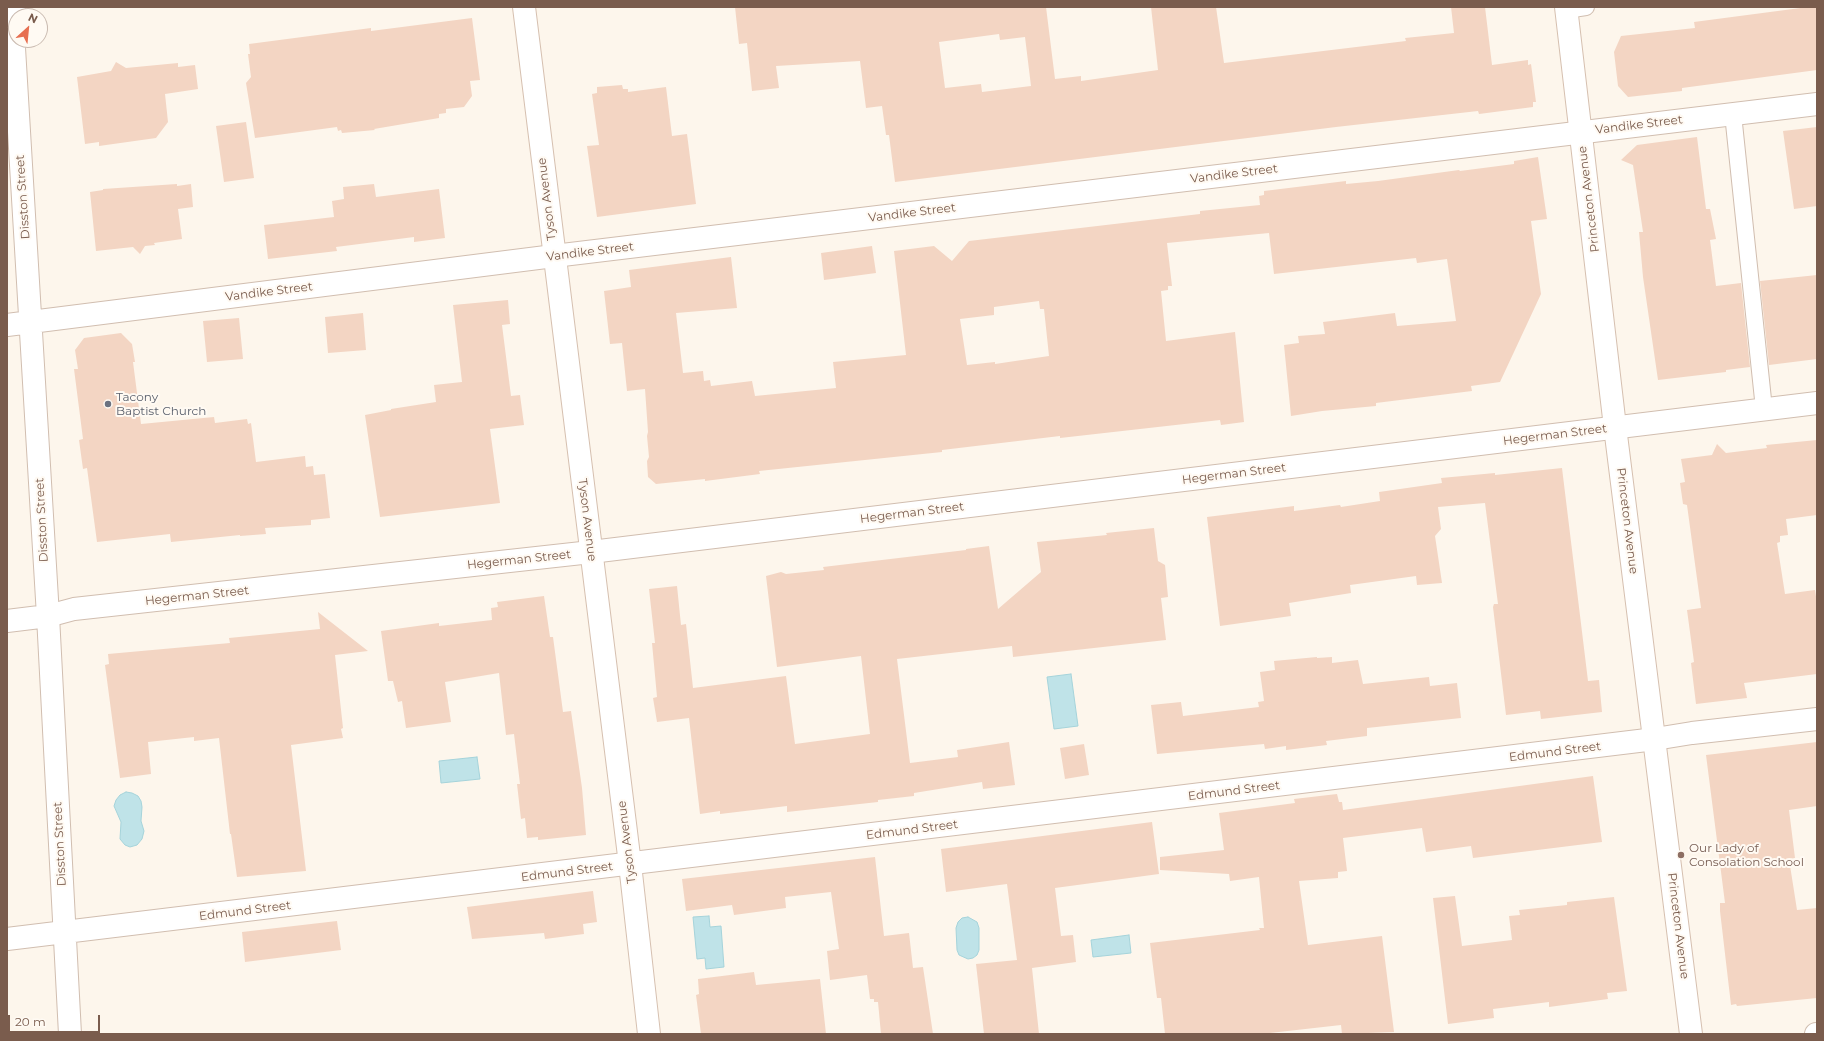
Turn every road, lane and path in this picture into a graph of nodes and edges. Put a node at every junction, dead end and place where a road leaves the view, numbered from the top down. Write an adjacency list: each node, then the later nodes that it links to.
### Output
1 (14, 7): 4 (street, Disston Street)
2 (524, 7): 9 (street, Tyson Avenue)
3 (1573, 8): 7 (street, Princeton Avenue)
4 (11, 78): 8 (street, Disston Street)
5 (1817, 104): 6 (street, Vandike Street)
6 (1733, 114): 7 (street, Vandike Street); 13 (lane)
7 (1581, 133): 9 (street, Vandike Street); 14 (street, Princeton Avenue)
8 (14, 154): 10 (street, Disston Street)
9 (554, 256): 10 (street, Vandike Street); 15 (street, Tyson Avenue)
10 (31, 322): 11 (street, Vandike Street); 16 (street, Disston Street)
11 (7, 325)
12 (1817, 403): 13 (street, Hegerman Street)
13 (1764, 409): 14 (street, Hegerman Street)
14 (1615, 428): 15 (street, Hegerman Street); 19 (street, Princeton Avenue)
15 (591, 552): 16 (street, Hegerman Street); 20 (street, Tyson Avenue)
16 (48, 616): 17 (street, Hegerman Street); 21 (street, Disston Street)
17 (7, 621)
18 (1817, 719): 19 (street, Edmund Street)
19 (1655, 739): 20 (street, Edmund Street); 25 (street, Princeton Avenue)
20 (630, 864): 21 (street, Edmund Street); 24 (street, Tyson Avenue)
21 (64, 932): 22 (street, Edmund Street); 23 (street, Disston Street)
22 (7, 939)
23 (70, 1034)
24 (649, 1034)
25 (1691, 1034)

